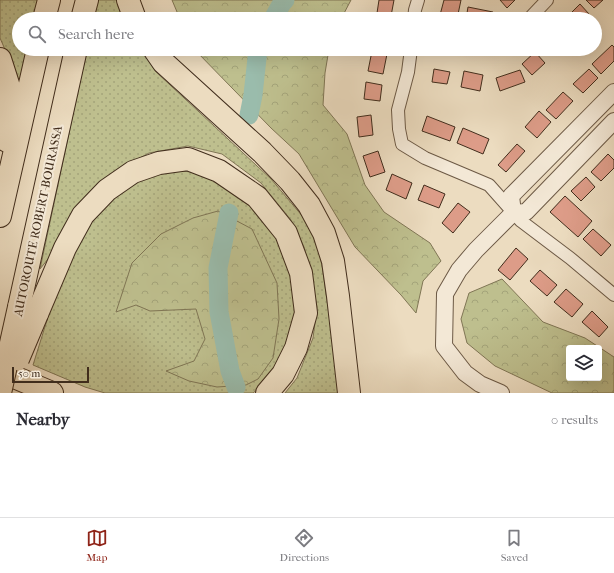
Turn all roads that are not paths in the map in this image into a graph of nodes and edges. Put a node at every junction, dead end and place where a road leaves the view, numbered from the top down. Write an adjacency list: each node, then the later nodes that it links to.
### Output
1 (49, 0): 6 (highway)
2 (87, 0): 7 (highway)
3 (128, 0): 8 (highway)
4 (418, 0): 9 (street)
5 (547, 0): 10 (street)
6 (46, 12)
7 (84, 12)
8 (132, 12)
9 (415, 12)
10 (536, 12)
11 (36, 56): 20 (highway)
12 (75, 56): 22 (highway, AUTOROUTE ROBERT-BOURASSA)
13 (159, 56): 27 (highway)
14 (410, 56): 19 (street)
15 (0, 59): 18 (highway)
16 (614, 92): 19 (street)
17 (614, 121): 19 (street)
18 (0, 192)
19 (513, 213): 21 (street); 28 (street)
20 (0, 216)
21 (614, 295)
22 (28, 310): 24 (highway, bridge); 26 (highway)
23 (0, 371): 25 (highway)
24 (2, 393)
25 (52, 393)
26 (267, 393)
27 (349, 393)
28 (501, 393)

